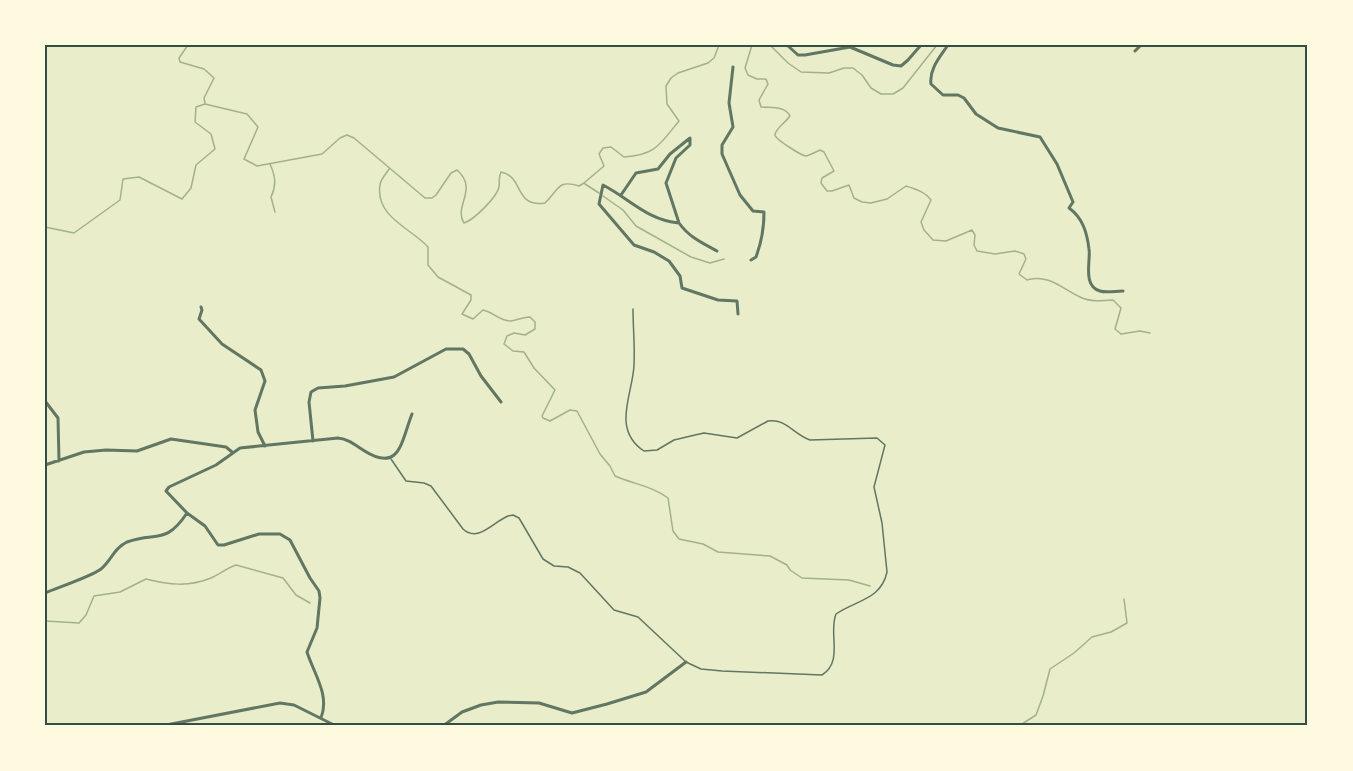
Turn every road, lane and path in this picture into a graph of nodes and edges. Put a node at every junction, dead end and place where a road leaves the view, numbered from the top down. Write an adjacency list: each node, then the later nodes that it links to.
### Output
1 (787, 45): 2 (street)
2 (921, 45)
3 (948, 45): 11 (street)
4 (1142, 45): 5 (street)
5 (1135, 51)
6 (733, 67): 10 (street)
7 (621, 195): 8 (street); 8 (street); 14 (street)
8 (679, 223): 9 (street)
9 (717, 251)
10 (751, 260)
11 (1123, 291)
12 (201, 307): 19 (street)
13 (633, 309): 26 (lane)
14 (738, 314)
15 (45, 401): 22 (street)
16 (501, 402): 18 (street)
17 (412, 414): 21 (street)
18 (313, 441): 19 (street); 21 (street)
19 (265, 446): 20 (street)
20 (232, 452): 22 (street); 24 (street)
21 (391, 458): 26 (lane)
22 (59, 461): 23 (street)
23 (45, 465)
24 (187, 513): 25 (street); 27 (street)
25 (45, 593)
26 (686, 662): 30 (street)
27 (321, 718): 28 (street); 29 (street)
28 (161, 726)
29 (336, 726)
30 (443, 726)

